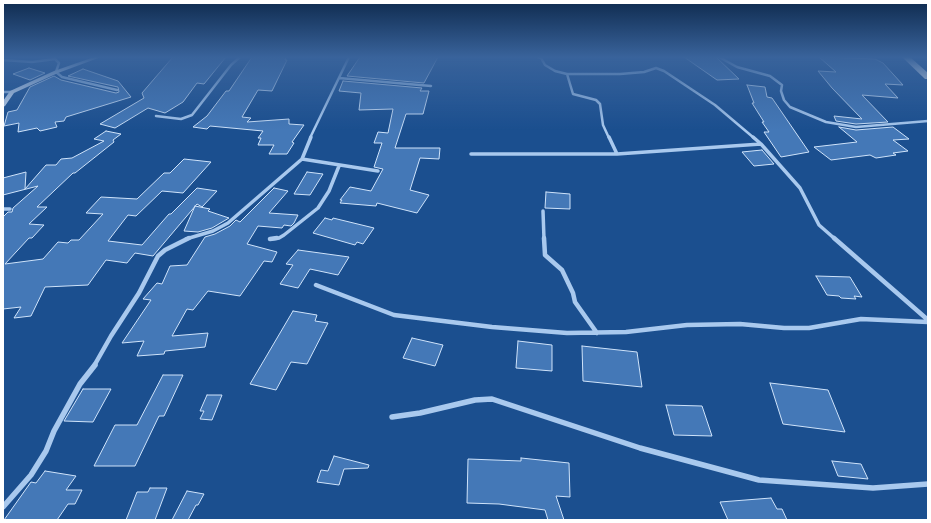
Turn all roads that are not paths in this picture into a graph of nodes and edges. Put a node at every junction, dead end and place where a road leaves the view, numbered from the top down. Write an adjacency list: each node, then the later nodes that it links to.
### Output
1 (35, 81): 12 (street)
2 (79, 81): 10 (street)
3 (218, 81): 14 (street)
4 (337, 81): 19 (street)
5 (378, 81): 9 (street)
6 (569, 81): 18 (street)
7 (680, 81): 16 (street)
8 (778, 81): 15 (street)
9 (431, 86)
10 (117, 90)
11 (3, 92): 12 (street)
12 (12, 92): 13 (street)
13 (3, 105)
14 (156, 116)
15 (928, 121)
16 (761, 144): 18 (street); 27 (street)
17 (471, 154): 18 (street)
18 (617, 154)
19 (302, 159): 20 (street); 31 (street)
20 (338, 166): 21 (street); 25 (street)
21 (378, 171)
22 (3, 209): 23 (street)
23 (10, 209)
24 (543, 211): 28 (street)
25 (270, 239)
26 (316, 285): 28 (street)
27 (928, 321): 28 (street)
28 (597, 333)
29 (392, 417): 30 (street)
30 (928, 484)
31 (3, 507)

